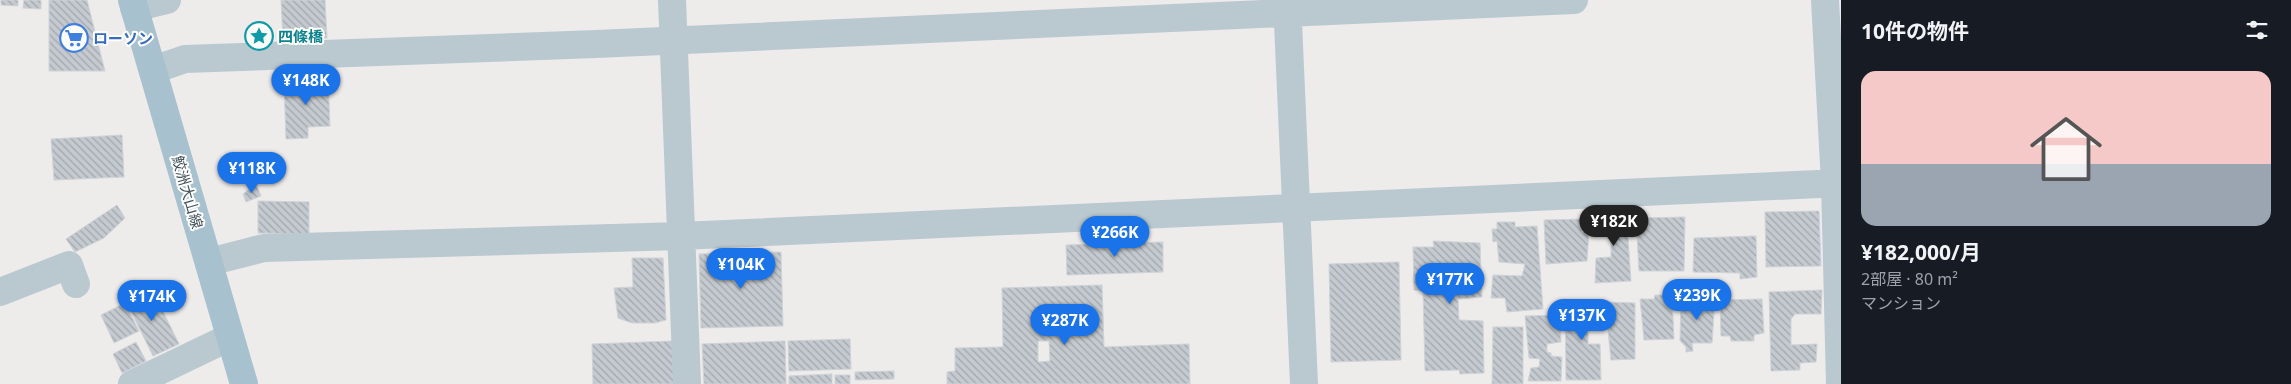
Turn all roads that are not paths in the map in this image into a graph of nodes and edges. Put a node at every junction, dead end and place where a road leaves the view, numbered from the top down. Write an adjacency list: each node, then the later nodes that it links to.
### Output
1 (167, 0): 5 (street)
2 (672, 0): 7 (street)
3 (1574, 0): 6 (street)
4 (1825, 0): 9 (street)
5 (133, 4): 8 (main road, 鮫洲大山線)
6 (1288, 6): 7 (street); 10 (street)
7 (674, 40): 8 (street); 11 (street)
8 (153, 70): 12 (main road, 鮫洲大山線)
9 (1838, 183): 10 (street); 20 (street)
10 (1297, 209): 11 (street); 19 (street)
11 (681, 236): 12 (street); 18 (street)
12 (209, 262): 15 (main road, 鮫洲大山線)
13 (76, 284): 14 (street)
14 (0, 292)
15 (230, 337): 16 (street); 17 (main road, 鮫洲大山線)
16 (132, 384)
17 (244, 384)
18 (687, 384)
19 (1304, 384)
20 (1840, 384)

